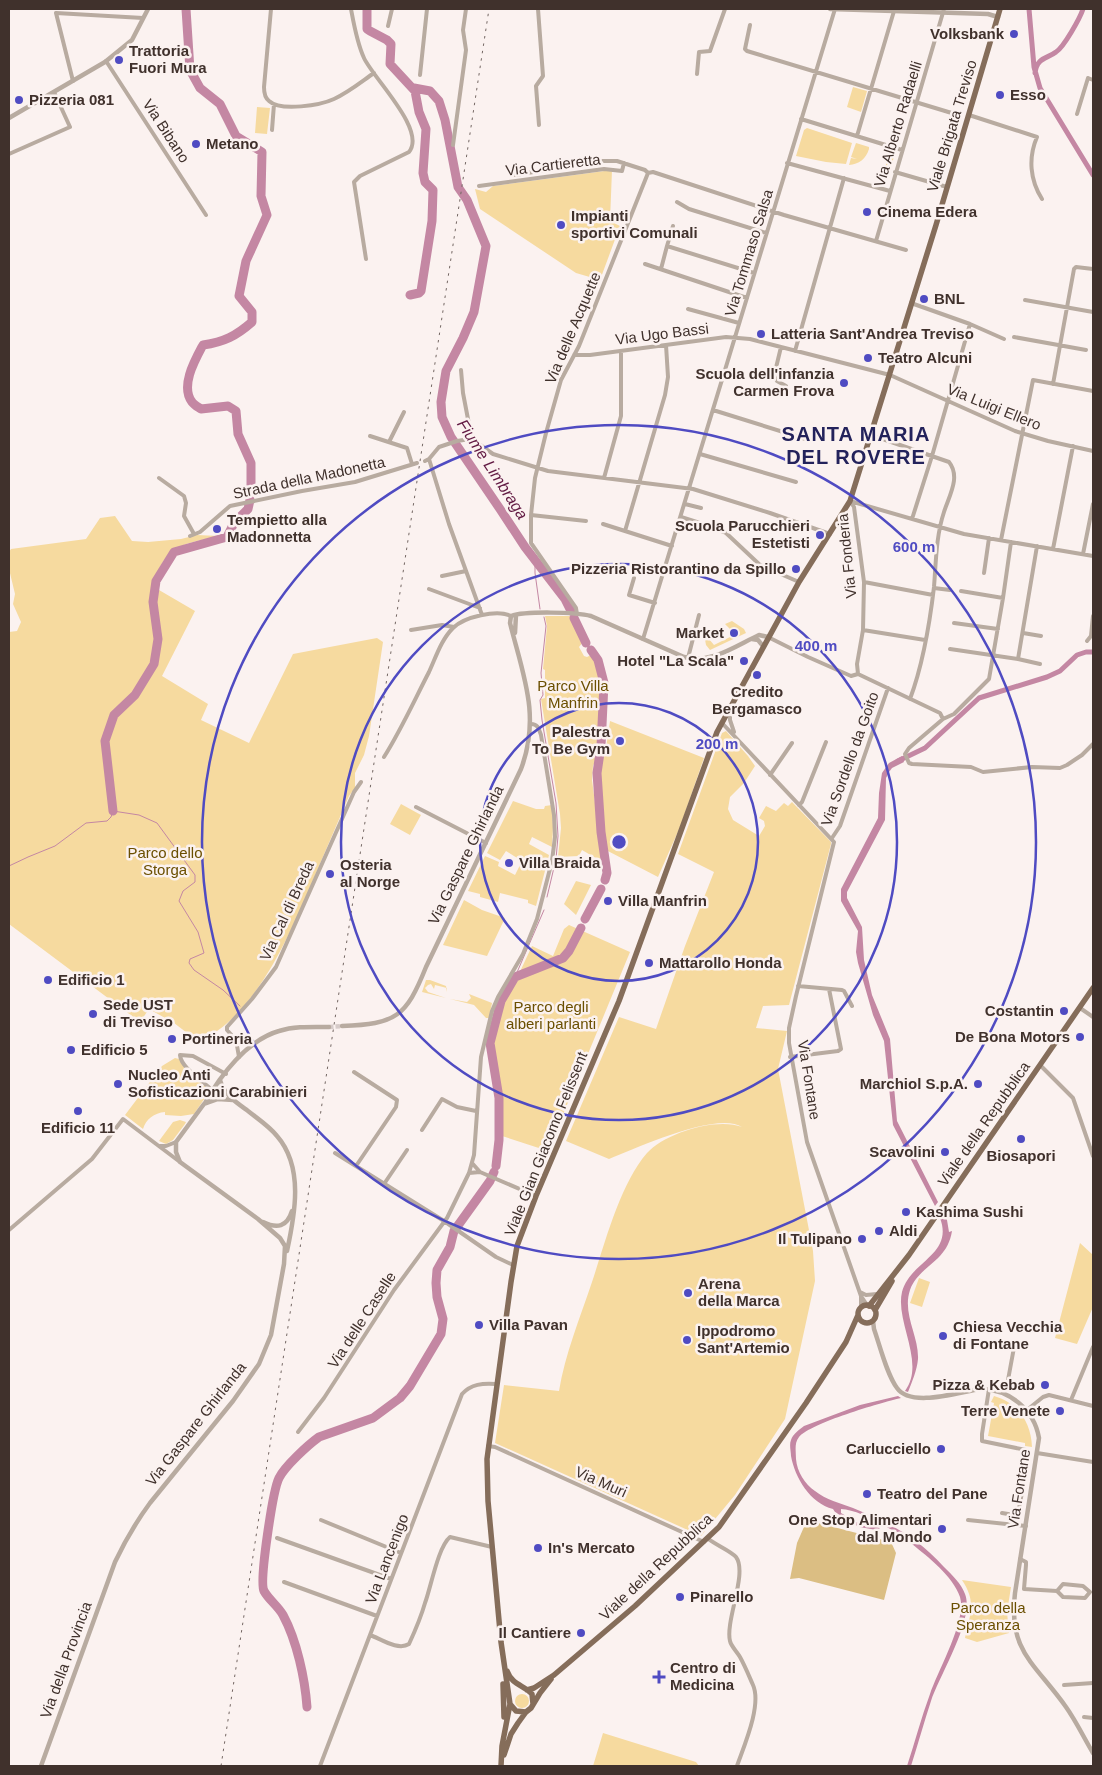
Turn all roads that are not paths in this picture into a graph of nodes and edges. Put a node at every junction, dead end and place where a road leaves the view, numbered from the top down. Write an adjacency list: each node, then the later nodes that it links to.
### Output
1 (148, 9): 17 (street)
2 (271, 9): 31 (street)
3 (351, 9): 23 (street)
4 (392, 9): 19 (street)
5 (427, 9): 25 (street)
6 (466, 9): 40 (street)
7 (538, 9): 37 (street)
8 (725, 9): 24 (street)
9 (830, 9): 10 (street)
10 (835, 9): 11 (street); 22 (street, Via Tommaso Salsa)
11 (851, 9): 13 (street)
12 (1000, 9): 16 (main road, Viale Brigata Treviso)
13 (894, 11): 14 (street); 28 (street)
14 (943, 11): 15 (street); 30 (street, Via Alberto Radaelli)
15 (988, 14): 16 (street); 20 (street)
16 (998, 17): 20 (main road, Viale Brigata Treviso)
17 (143, 18): 21 (street); 27 (street)
18 (750, 25): 22 (street)
19 (388, 26)
20 (995, 28): 34 (main road, Viale Brigata Treviso)
21 (106, 61): 27 (street); 55 (street, Via Bibano)
22 (815, 72): 28 (street); 36 (street, Via Tommaso Salsa)
23 (374, 73): 31 (street); 62 (street)
24 (697, 74)
25 (420, 75)
26 (1093, 80): 33 (street)
27 (73, 81): 29 (street)
28 (871, 89): 30 (street); 39 (street)
29 (54, 92): 35 (street); 42 (street)
30 (917, 103): 32 (street); 41 (street, Via Alberto Radaelli)
31 (274, 104): 38 (street)
32 (955, 114)
33 (1077, 114)
34 (968, 115): 50 (main road, Viale Brigata Treviso); 52 (street)
35 (9, 118)
36 (801, 119): 39 (street); 44 (street, Via Tommaso Salsa)
37 (539, 125)
38 (272, 130)
39 (857, 136): 41 (street)
40 (453, 145)
41 (902, 150): 45 (street, Via Alberto Radaelli)
42 (9, 154)
43 (624, 163): 46 (street, Via Cartieretta); 47 (street, Via Cartieretta); 49 (street, Via Cartieretta)
44 (787, 163): 48 (street); 54 (street, Via Tommaso Salsa)
45 (896, 172): 50 (street); 51 (street, Via Alberto Radaelli)
46 (648, 173): 54 (street); 84 (street, Via delle Acquette)
47 (515, 175)
48 (844, 178): 51 (street); 57 (street)
49 (479, 186)
50 (947, 187): 69 (main road, Viale Brigata Treviso)
51 (890, 191): 59 (street, Via Alberto Radaelli)
52 (1042, 198)
53 (677, 202): 58 (street)
54 (773, 211): 57 (street); 58 (street, Via Tommaso Salsa)
55 (206, 215)
56 (673, 226): 60 (street)
57 (829, 228): 59 (street); 81 (street)
58 (766, 233): 66 (street, Via Tommaso Salsa)
59 (876, 241): 61 (street)
60 (667, 246): 64 (street); 66 (street)
61 (906, 250)
62 (366, 259)
63 (645, 264): 64 (street)
64 (661, 269): 67 (street)
65 (1093, 270): 70 (street)
66 (754, 273): 67 (street, Via Tommaso Salsa)
67 (747, 298): 73 (street, Via Tommaso Salsa)
68 (1025, 300): 70 (street)
69 (912, 303): 74 (street); 86 (main road, Viale Brigata Treviso)
70 (1067, 307): 72 (street); 79 (street)
71 (688, 309): 73 (street)
72 (1093, 312)
73 (739, 324): 75 (street, Via Tommaso Salsa)
74 (970, 324): 77 (street); 90 (street)
75 (735, 337): 78 (street, Via Ugo Bassi); 80 (street, Via Ugo Bassi); 91 (street, Via Tommaso Salsa)
76 (1014, 337): 79 (street)
77 (1004, 339)
78 (666, 345): 83 (street, Via Ugo Bassi); 109 (street)
79 (1060, 345): 82 (street); 87 (street)
80 (781, 347): 81 (street, Via Ugo Bassi); 88 (street)
81 (795, 350): 86 (street, Via Ugo Bassi)
82 (1086, 350)
83 (620, 351): 84 (street, Via Ugo Bassi); 107 (street)
84 (574, 355): 105 (street, Via delle Acquette)
85 (460, 370): 96 (street)
86 (890, 374): 90 (street, Via Luigi Ellero); 94 (main road, Viale Brigata Treviso)
87 (1052, 384): 89 (street); 93 (street)
88 (786, 386)
89 (1093, 391)
90 (948, 401): 93 (street, Via Luigi Ellero); 102 (street)
91 (713, 410): 97 (street); 101 (street, Via Tommaso Salsa)
92 (404, 412): 98 (street, Strada della Madonetta)
93 (1022, 433): 99 (street, Via Luigi Ellero); 126 (street)
94 (871, 435): 102 (street); 111 (main road, Viale Brigata Treviso)
95 (370, 436): 98 (street, Strada della Madonetta)
96 (472, 440): 105 (street); 133 (street)
97 (812, 441)
98 (389, 442): 104 (street, Strada della Madonetta)
99 (1073, 446): 100 (street, Via Luigi Ellero); 130 (street)
100 (1093, 451)
101 (700, 454): 108 (street); 110 (street, Via Tommaso Salsa)
102 (932, 456): 117 (street); 121 (street)
103 (418, 463): 104 (street, Strada della Madonetta)
104 (412, 464): 106 (street, Strada della Madonetta)
105 (537, 468): 107 (street); 115 (street, Via delle Acquette)
106 (159, 478)
107 (604, 478): 109 (street)
108 (796, 482)
109 (640, 483): 110 (street); 123 (street)
110 (690, 488): 112 (street, Via Tommaso Salsa); 124 (street)
111 (850, 501): 117 (street); 124 (main road, Viale Gian Giacomo Felissent); 138 (street, Via Fonderia)
112 (685, 504): 114 (street); 116 (street, Via Tommaso Salsa)
113 (1093, 504): 131 (street)
114 (701, 508)
115 (531, 515): 118 (street); 147 (street, Via delle Acquette)
116 (681, 517): 120 (street); 128 (street, Via Tommaso Salsa)
117 (912, 519): 121 (street)
118 (586, 522)
119 (603, 524): 123 (street)
120 (703, 524)
121 (940, 527): 125 (street); 139 (street)
122 (713, 528): 137 (street)
123 (625, 531): 128 (street)
124 (830, 534): 137 (main road, Viale Gian Giacomo Felissent)
125 (989, 538): 126 (street); 134 (street)
126 (1000, 540): 127 (street)
127 (1011, 542): 129 (street); 144 (street)
128 (672, 546): 145 (street, Via Tommaso Salsa)
129 (1037, 546): 130 (street); 157 (street)
130 (1053, 549): 131 (street)
131 (1083, 554): 132 (street)
132 (1093, 556)
133 (466, 571): 135 (street); 146 (street)
134 (984, 573)
135 (442, 576)
136 (634, 578): 145 (street)
137 (799, 582): 159 (main road, Viale Gian Giacomo Felissent)
138 (864, 582): 143 (street); 155 (street, Via Fonderia)
139 (934, 588): 141 (street); 143 (street)
140 (429, 589): 146 (street)
141 (950, 590)
142 (960, 591): 144 (street)
143 (933, 595): 162 (street)
144 (1003, 598): 156 (street)
145 (655, 603): 160 (street, Via Tommaso Salsa)
146 (480, 608): 148 (street)
147 (577, 614): 150 (street); 160 (street)
148 (482, 615): 150 (street); 153 (street)
149 (699, 615): 167 (street)
150 (514, 616): 176 (street, Via Gaspare Ghirlanda)
151 (1093, 616): 163 (street)
152 (954, 623): 156 (street)
153 (454, 627): 154 (street); 181 (street)
154 (411, 630)
155 (863, 630): 162 (street); 170 (street, Via Fonderia)
156 (998, 630): 166 (street)
157 (1023, 633): 158 (street); 168 (street)
158 (1041, 636)
159 (768, 637): 161 (street); 164 (main road, Viale Gian Giacomo Felissent); 170 (street)
160 (643, 639): 167 (street)
161 (751, 639): 164 (street); 167 (street)
162 (925, 640): 172 (street)
163 (1087, 640)
164 (763, 646): 173 (main road, Viale Gian Giacomo Felissent)
165 (950, 649): 166 (street)
166 (993, 656): 168 (street); 174 (street)
167 (688, 658)
168 (1018, 659): 169 (street)
169 (1040, 664)
170 (858, 674): 171 (street)
171 (888, 688): 172 (street); 186 (street, Via Sordello da Goito)
172 (910, 699): 174 (street)
173 (730, 706): 175 (main road, Viale Gian Giacomo Felissent); 177 (street)
174 (943, 719): 180 (street)
175 (722, 722): 177 (street); 220 (main road, Viale Gian Giacomo Felissent)
176 (533, 724): 187 (street, Via Gaspare Ghirlanda); 207 (street, Via delle Caselle)
177 (736, 736): 182 (street)
178 (826, 742): 184 (street)
179 (792, 744): 182 (street)
180 (1093, 744)
181 (384, 758)
182 (770, 775): 184 (street)
183 (361, 782): 196 (street, Via Cal di Breda)
184 (799, 804): 186 (street)
185 (416, 807): 187 (street)
186 (832, 838): 188 (street, Via Fontane)
187 (486, 843): 194 (street, Via Gaspare Ghirlanda)
188 (798, 986): 190 (street); 199 (street, Via Fontane)
189 (1093, 988): 192 (main road, Viale della Repubblica)
190 (829, 989): 191 (street); 199 (street)
191 (852, 1006)
192 (1080, 1008): 193 (street); 200 (main road, Viale della Repubblica)
193 (1093, 1017)
194 (342, 1026)
195 (329, 1027): 197 (street)
196 (236, 1040): 197 (street); 198 (street, Via Cal di Breda)
197 (252, 1045): 198 (street)
198 (239, 1057): 202 (street)
199 (790, 1057): 228 (street, Via Fontane)
200 (1040, 1065): 213 (street); 227 (main road, Viale della Repubblica)
201 (354, 1072): 216 (street)
202 (226, 1074): 203 (street); 204 (street)
203 (220, 1080): 204 (street); 205 (street, Via Gaspare Ghirlanda)
204 (212, 1090): 206 (street)
205 (233, 1100): 206 (street); 221 (street, Via Gaspare Ghirlanda)
206 (204, 1104): 209 (street)
207 (476, 1111): 208 (street); 215 (street, Via delle Caselle)
208 (422, 1130)
209 (176, 1142): 210 (street); 214 (street)
210 (157, 1146): 214 (street, Via Gaspare Ghirlanda); 224 (street, Via Gaspare Ghirlanda)
211 (407, 1150): 219 (street)
212 (335, 1153): 216 (street)
213 (1093, 1156)
214 (180, 1162): 222 (street, Via Gaspare Ghirlanda)
215 (472, 1163): 217 (street); 218 (street, Via delle Caselle)
216 (356, 1166): 219 (street)
217 (480, 1172): 218 (street); 220 (street)
218 (468, 1173): 223 (street, Via delle Caselle)
219 (384, 1184): 223 (street)
220 (536, 1196): 226 (main road, Viale Gian Giacomo Felissent)
221 (294, 1204): 222 (street, Via Gaspare Ghirlanda); 225 (street, Via Gaspare Ghirlanda)
222 (258, 1219): 225 (street, Via Gaspare Ghirlanda)
223 (444, 1221): 226 (street); 242 (street, Via delle Caselle)
224 (9, 1230)
225 (284, 1264): 257 (street, Via Gaspare Ghirlanda)
226 (513, 1265): 237 (main road, Viale Gian Giacomo Felissent)
227 (895, 1275): 229 (main road, Viale della Repubblica); 230 (main road, Viale della Repubblica)
228 (860, 1294): 229 (street); 230 (street, Via Fontane)
229 (879, 1294): 230 (main road, Viale della Repubblica)
230 (868, 1307): 231 (main road, Viale della Repubblica); 232 (main road, Viale della Repubblica)
231 (858, 1315): 232 (main road); 233 (main road, Viale della Repubblica)
232 (868, 1322): 233 (main road, Viale della Repubblica); 238 (street, Via Fontane)
233 (846, 1342): 253 (main road, Viale della Repubblica)
234 (1015, 1342): 236 (street)
235 (1093, 1347): 239 (street)
236 (1008, 1380)
237 (496, 1384): 243 (main road, Viale Gian Giacomo Felissent); 255 (street, Via Lancenigo)
238 (989, 1389): 241 (street, Via Fontane); 246 (street)
239 (1071, 1400): 240 (street); 241 (street)
240 (1093, 1406)
241 (1027, 1410): 244 (street, Via Fontane)
242 (298, 1432)
243 (488, 1446): 253 (street, Via Muri); 254 (main road, Viale Gian Giacomo Felissent)
244 (1037, 1452): 245 (street); 247 (street, Via Fontane)
245 (1093, 1462)
246 (1026, 1471): 247 (street); 248 (street)
247 (1034, 1472): 251 (street, Via Fontane)
248 (1002, 1513)
249 (321, 1520): 255 (street)
250 (968, 1520): 251 (street)
251 (1026, 1526): 256 (street, Via Fontane)
252 (277, 1538): 258 (street)
253 (705, 1540): 267 (main road, Viale della Repubblica); 281 (street, Via Muri)
254 (492, 1547): 265 (street); 266 (main road, Viale Gian Giacomo Felissent)
255 (401, 1553): 258 (street, Via Lancenigo)
256 (1020, 1559): 260 (street); 263 (street, Via Fontane)
257 (115, 1562): 279 (street, Via della Provincia)
258 (391, 1579): 264 (street, Via Lancenigo)
259 (284, 1582): 264 (street)
260 (1024, 1590): 261 (street); 263 (street)
261 (1057, 1591): 262 (street); 262 (street)
262 (1092, 1592)
263 (1015, 1593): 277 (street, Via Fontane)
264 (377, 1616): 265 (street, Via Lancenigo)
265 (370, 1635): 280 (street, Via Lancenigo)
266 (501, 1642): 270 (main road, Viale Gian Giacomo Felissent); 271 (main road, Viale Gian Giacomo Felissent); 276 (main road)
267 (554, 1675): 270 (main road); 272 (main road)
268 (1093, 1683): 269 (street)
269 (1064, 1685)
270 (526, 1689): 271 (main road); 272 (main road, Viale Gian Giacomo Felissent)
271 (510, 1702): 273 (main road); 276 (main road, Viale Gian Giacomo Felissent)
272 (533, 1705): 273 (main road, Viale Gian Giacomo Felissent)
273 (526, 1712): 278 (main road, Viale Gian Giacomo Felissent)
274 (1084, 1717): 275 (street)
275 (1093, 1718)
276 (502, 1746): 278 (main road, Viale Gian Giacomo Felissent)
277 (1093, 1753)
278 (501, 1765)
279 (41, 1766)
280 (320, 1766)
281 (737, 1766)

